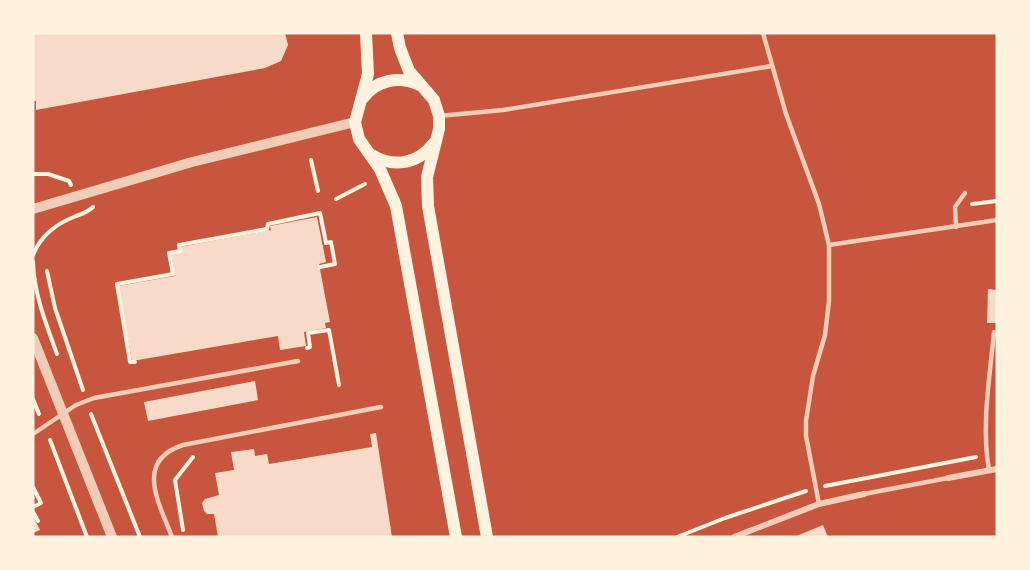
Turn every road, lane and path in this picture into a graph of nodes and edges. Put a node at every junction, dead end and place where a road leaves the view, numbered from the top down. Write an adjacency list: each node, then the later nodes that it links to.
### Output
1 (366, 33): 6 (main road)
2 (397, 33): 5 (main road)
3 (763, 33): 4 (lane)
4 (772, 66): 7 (lane); 26 (lane)
5 (422, 86): 6 (main road); 7 (main road)
6 (361, 101): 8 (main road)
7 (440, 116): 9 (main road)
8 (355, 122): 10 (main road); 15 (street)
9 (436, 137): 10 (main road); 63 (main road)
10 (372, 154): 62 (main road)
11 (311, 160): 16 (path)
12 (33, 174): 13 (path)
13 (48, 174)
14 (365, 184): 18 (path)
15 (111, 186): 21 (street); 27 (path)
16 (318, 191)
17 (964, 193): 25 (lane)
18 (336, 199)
19 (997, 201): 20 (path)
20 (972, 204)
21 (33, 209)
22 (266, 216): 24 (path)
23 (997, 220): 25 (lane)
24 (268, 224): 28 (path); 33 (path)
25 (956, 227): 26 (lane)
26 (829, 246): 53 (lane)
27 (33, 255)
28 (320, 267)
29 (47, 271): 36 (path)
30 (994, 332): 47 (lane)
31 (33, 338): 40 (street)
32 (307, 348): 35 (path)
33 (135, 362)
34 (298, 362): 40 (lane)
35 (339, 385)
36 (83, 390)
37 (33, 399): 39 (path)
38 (381, 407): 60 (lane)
39 (39, 414)
40 (63, 414): 42 (lane); 58 (street)
41 (91, 414): 59 (path)
42 (33, 434)
43 (50, 440): 57 (path)
44 (193, 457): 61 (path)
45 (969, 458): 49 (path)
46 (997, 469): 47 (street)
47 (989, 470): 48 (street)
48 (948, 478): 52 (lane)
49 (831, 484)
50 (33, 487): 54 (path)
51 (800, 492): 64 (path)
52 (864, 494): 53 (street)
53 (819, 504): 65 (street)
54 (33, 507)
55 (33, 512): 56 (path)
56 (38, 522)
57 (87, 537)
58 (112, 537)
59 (140, 537)
60 (172, 537)
61 (184, 537)
62 (456, 537)
63 (487, 537)
64 (677, 537)
65 (734, 537)

